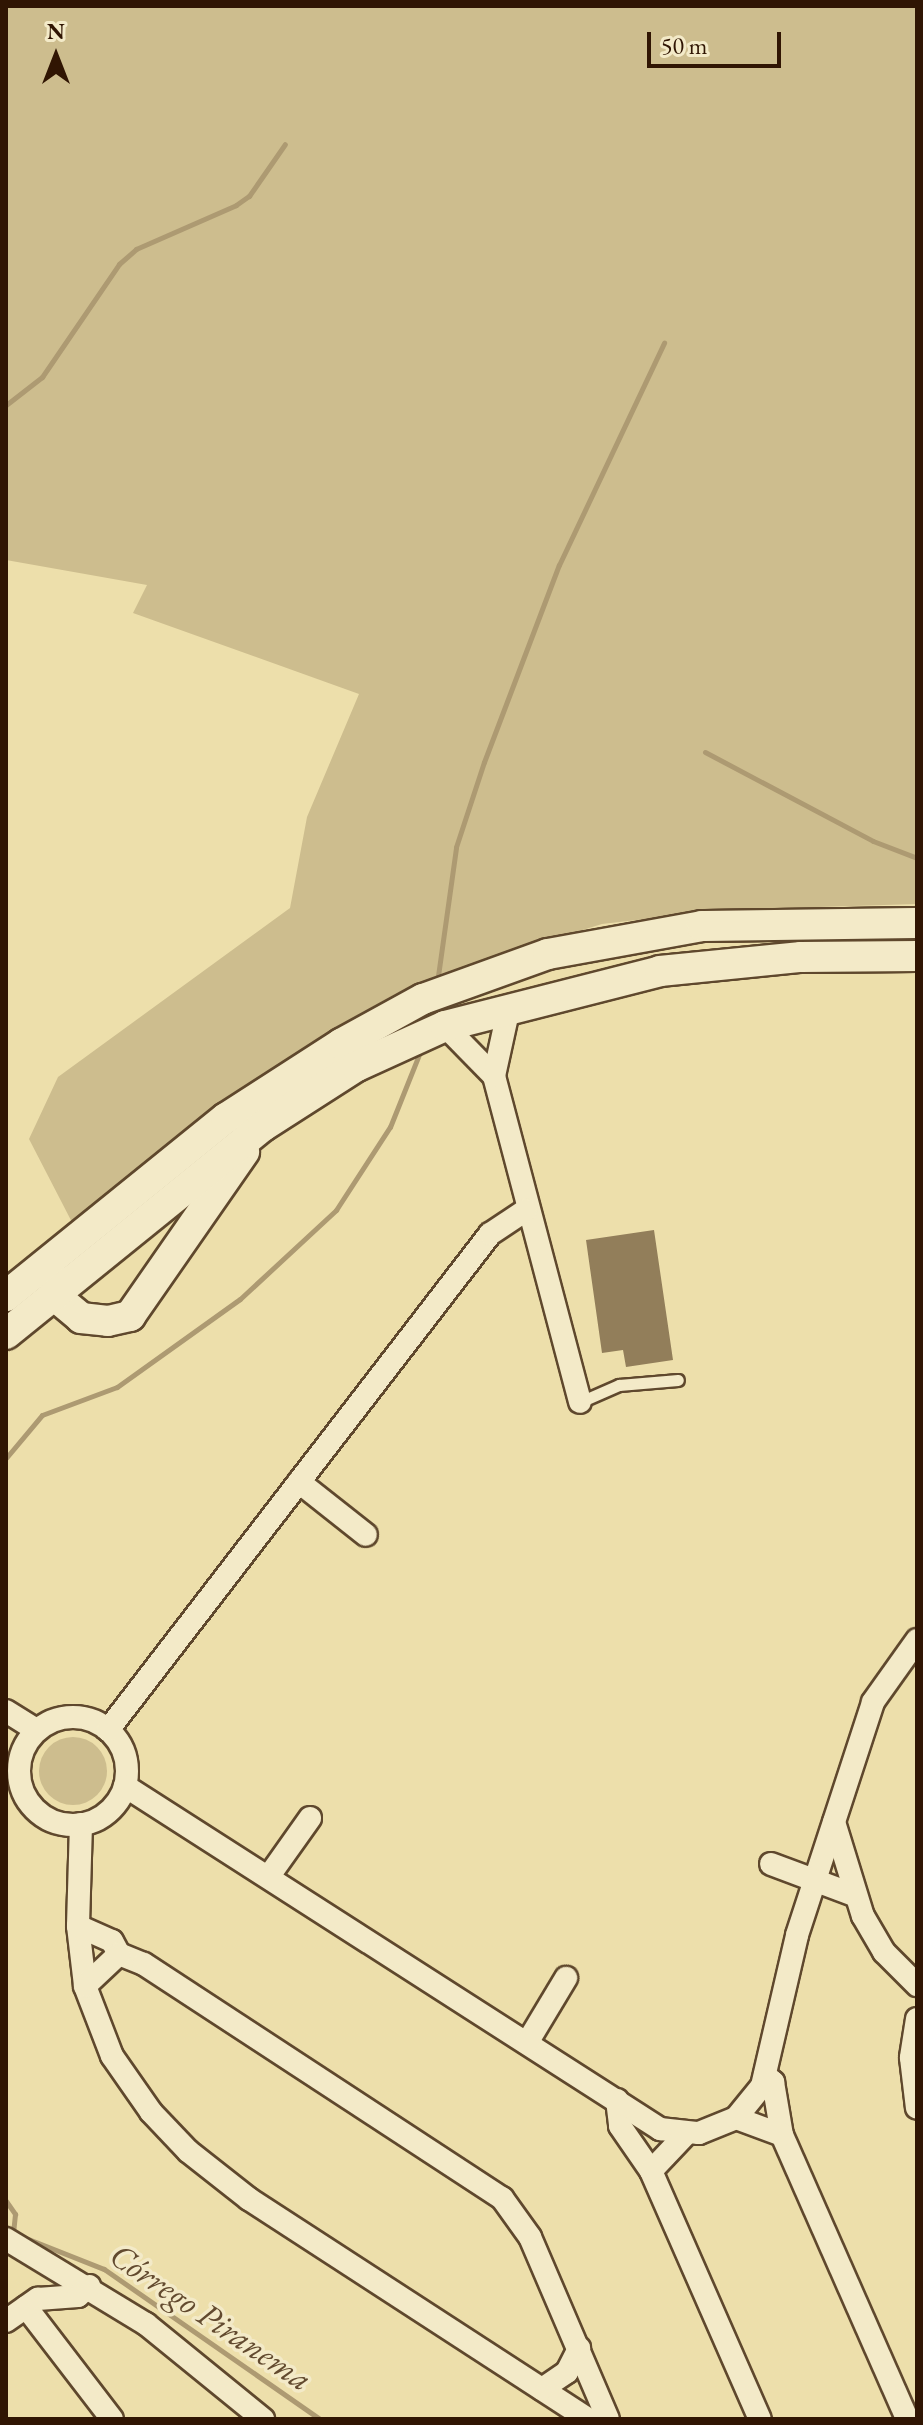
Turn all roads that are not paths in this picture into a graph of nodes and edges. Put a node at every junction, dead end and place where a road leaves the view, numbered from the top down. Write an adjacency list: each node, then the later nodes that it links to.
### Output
1 (917, 923): 7 (main road)
2 (917, 956): 3 (main road)
3 (509, 1007): 4 (main road); 5 (street)
4 (445, 1026): 5 (street); 6 (main road)
5 (494, 1076): 8 (street)
6 (263, 1126): 10 (main road); 10 (main road)
7 (135, 1192): 9 (main road); 10 (main road)
8 (526, 1210): 13 (street); 14 (street)
9 (6, 1296)
10 (55, 1296): 11 (main road)
11 (6, 1334)
12 (678, 1380): 13 (lane)
13 (580, 1402)
14 (299, 1482): 15 (street); 19 (street)
15 (366, 1535)
16 (917, 1640): 22 (street)
17 (6, 1711): 18 (street)
18 (37, 1730): 19 (street); 23 (street)
19 (108, 1730): 20 (street)
20 (125, 1786): 23 (street); 25 (street)
21 (310, 1818): 25 (street)
22 (834, 1822): 26 (street); 27 (street)
23 (81, 1824): 28 (street)
24 (771, 1864): 26 (street)
25 (269, 1876): 34 (street)
26 (814, 1880): 27 (street); 35 (street)
27 (854, 1895): 31 (street)
28 (78, 1926): 29 (street); 32 (street)
29 (119, 1954): 32 (street); 46 (street)
30 (566, 1978): 34 (street)
31 (917, 1985)
32 (85, 1986): 47 (street)
33 (917, 2019): 37 (street)
34 (527, 2043): 36 (street)
35 (765, 2075): 38 (street); 40 (street)
36 (617, 2100): 39 (street); 41 (street)
37 (917, 2108)
38 (736, 2118): 39 (street); 40 (street)
39 (686, 2134): 41 (street)
40 (782, 2135): 53 (street)
41 (651, 2171): 52 (street)
42 (6, 2239): 43 (street)
43 (89, 2286): 44 (street); 49 (street)
44 (26, 2307): 45 (street); 48 (street)
45 (6, 2321)
46 (579, 2348): 47 (street); 51 (street)
47 (542, 2389): 50 (street)
48 (112, 2419)
49 (263, 2419)
50 (588, 2419)
51 (608, 2419)
52 (760, 2419)
53 (907, 2419)

